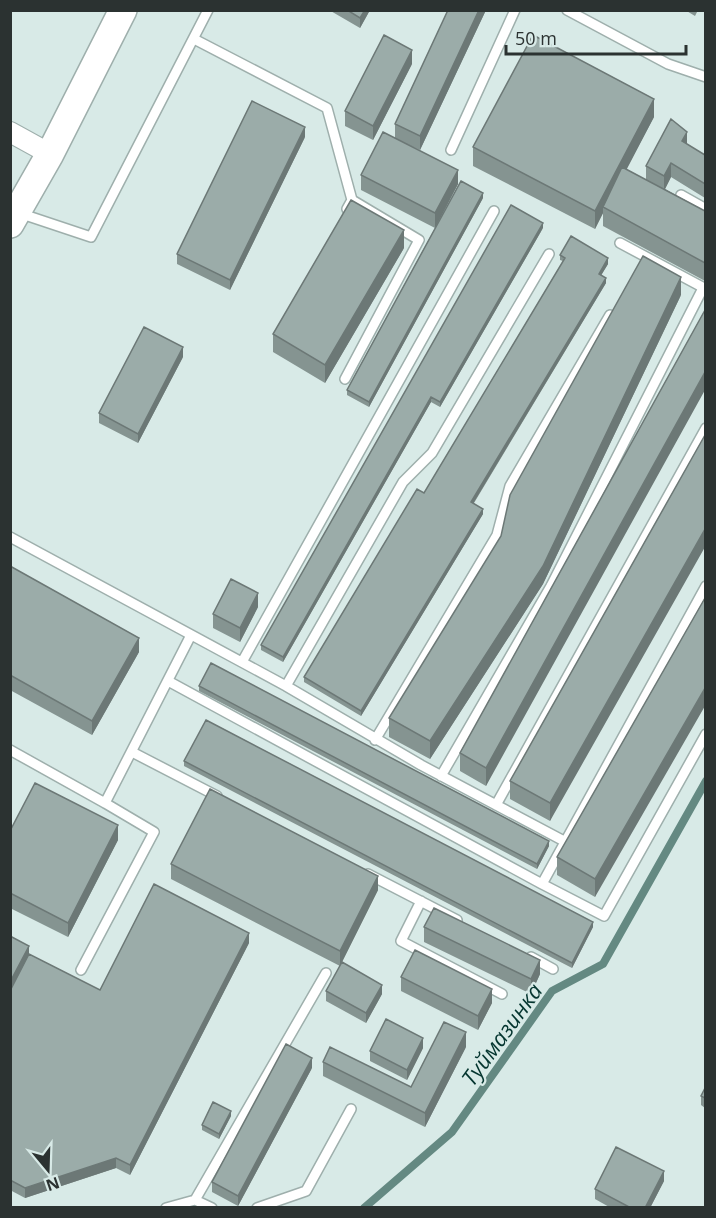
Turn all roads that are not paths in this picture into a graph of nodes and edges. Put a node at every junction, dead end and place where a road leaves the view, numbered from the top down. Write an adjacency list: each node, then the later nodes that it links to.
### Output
1 (123, 10): 9 (main road)
2 (208, 10): 5 (lane)
3 (515, 10): 8 (lane)
4 (567, 10): 6 (lane)
5 (194, 39): 11 (lane); 14 (lane)
6 (705, 77)
7 (10, 132): 9 (street)
8 (451, 150)
9 (50, 154): 14 (main road)
10 (681, 195): 12 (lane)
11 (352, 200): 15 (lane); 22 (lane)
12 (705, 209)
13 (494, 211): 27 (lane)
14 (13, 219)
15 (341, 220)
16 (620, 243): 18 (lane)
17 (549, 254): 29 (lane)
18 (645, 257): 19 (lane); 20 (lane)
19 (639, 267)
20 (704, 289): 34 (lane)
21 (615, 306): 31 (lane)
22 (345, 379)
23 (705, 428): 37 (lane)
24 (10, 537): 26 (lane)
25 (705, 586): 38 (lane)
26 (191, 635): 27 (lane); 28 (lane)
27 (242, 662): 29 (lane)
28 (168, 681): 33 (lane); 40 (lane)
29 (286, 686): 31 (lane)
30 (705, 734): 40 (lane)
31 (375, 740): 34 (lane)
32 (10, 750): 36 (lane)
33 (132, 752): 35 (lane); 36 (lane)
34 (441, 776): 37 (lane)
35 (225, 800)
36 (105, 803): 45 (lane)
37 (496, 805): 38 (lane)
38 (564, 841): 40 (lane)
39 (359, 869): 41 (lane)
40 (542, 884)
41 (421, 901): 42 (lane); 47 (lane)
42 (462, 922)
43 (523, 953): 44 (lane)
44 (553, 969)
45 (81, 970)
46 (326, 973): 49 (lane)
47 (502, 994)
48 (351, 1109): 52 (lane)
49 (195, 1200): 50 (lane); 51 (lane)
50 (166, 1208)
51 (212, 1208)
52 (257, 1208)

